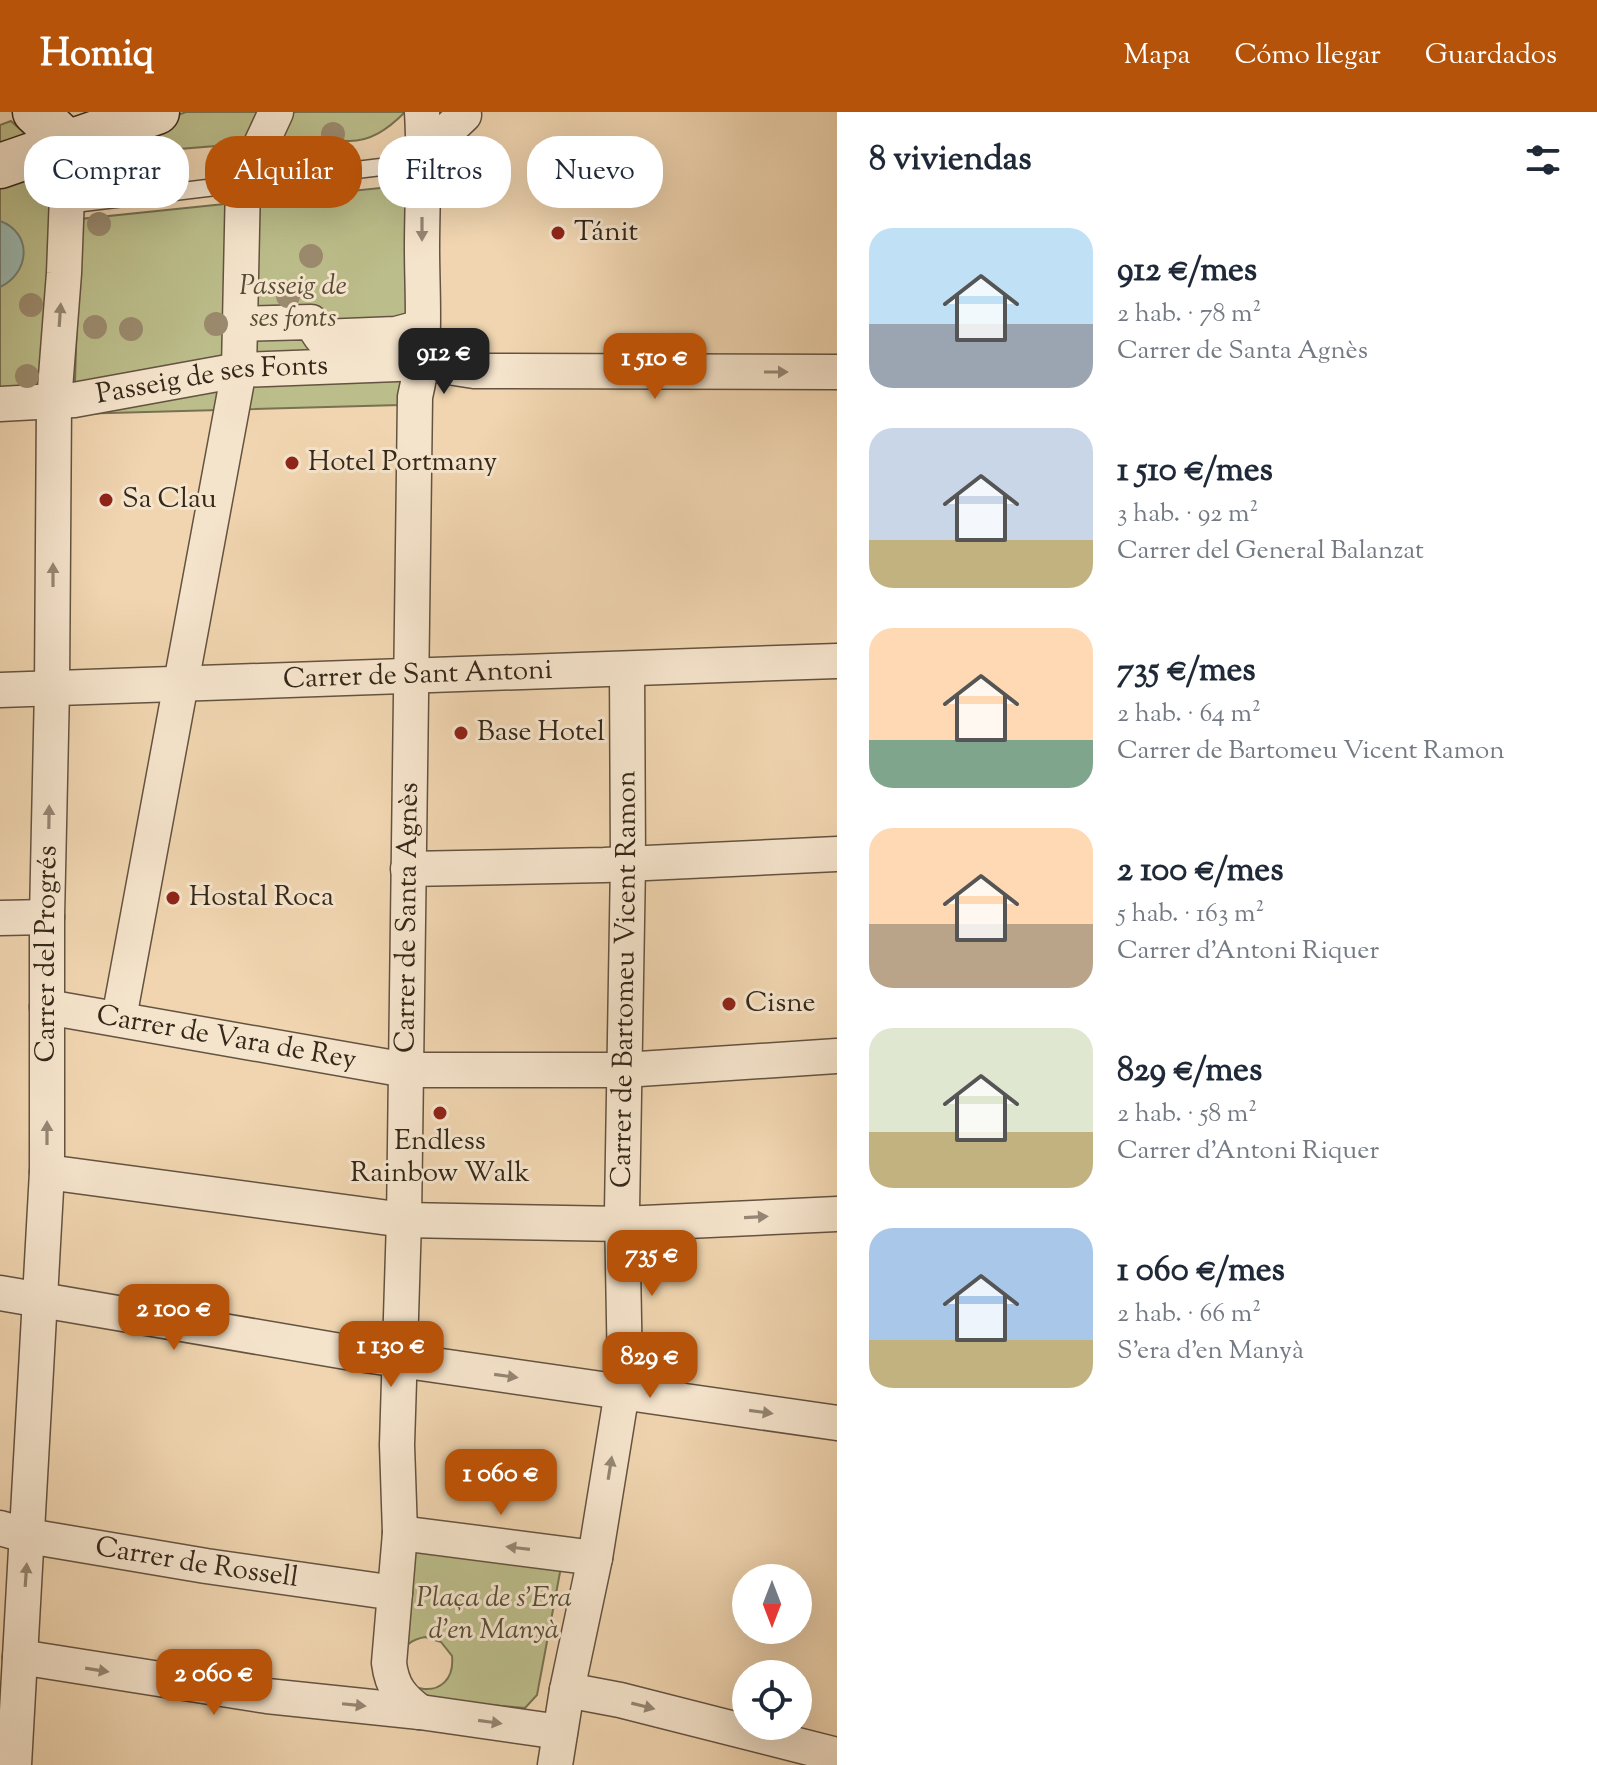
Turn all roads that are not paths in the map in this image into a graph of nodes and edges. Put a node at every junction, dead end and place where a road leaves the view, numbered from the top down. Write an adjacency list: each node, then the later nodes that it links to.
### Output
1 (35, 112): 6 (street)
2 (157, 112): 7 (street)
3 (276, 112): 8 (street)
4 (422, 112): 9 (street, Carrer de Santa Agnès)
5 (473, 113): 10 (street)
6 (60, 136)
7 (91, 136)
8 (265, 136)
9 (424, 136)
10 (445, 136)
11 (24, 158): 12 (street)
12 (0, 166)
13 (66, 208): 21 (street, Carrer del Progrés, one-way to 13)
14 (242, 208): 16 (street)
15 (424, 208): 17 (street, Carrer de Santa Agnès, one-way to 17)
16 (240, 324): 17 (street); 19 (street)
17 (422, 327): 18 (street, Carrer de Santa Agnès)
18 (423, 363): 19 (street, Passeig de ses Fonts); 20 (street, Passeig de ses Fonts, one-way to 20); 25 (street, Carrer de Santa Agnès)
19 (239, 370): 21 (street, Passeig de ses Fonts); 26 (street)
20 (837, 372)
21 (54, 402): 22 (street, Passeig de ses Fonts); 27 (street, Carrer del Progrés, one-way to 21)
22 (0, 404)
23 (837, 661): 24 (street, Carrer de Sant Antoni)
24 (627, 669): 25 (street, Carrer de Sant Antoni); 30 (street, Carrer de Bartomeu Vicent Ramon)
25 (410, 677): 26 (street, Carrer de Sant Antoni); 31 (street, Carrer de Santa Agnès)
26 (180, 683): 27 (street, Carrer de Sant Antoni); 35 (street)
27 (52, 688): 28 (street, Carrer de Sant Antoni); 32 (street, Carrer del Progrés, one-way to 27)
28 (0, 690)
29 (837, 854): 30 (street)
30 (628, 863): 31 (street); 38 (street, Carrer de Bartomeu Vicent Ramon)
31 (408, 869): 37 (street, Carrer de Santa Agnès)
32 (47, 917): 33 (street); 34 (street, Carrer del Progrés)
33 (0, 918)
34 (47, 1007): 35 (street, Carrer de Vara de Rey); 39 (street, Carrer del Progrés, one-way to 34)
35 (119, 1018): 37 (street, Carrer de Vara de Rey)
36 (837, 1056): 38 (street, Carrer de Vara de Rey)
37 (406, 1070): 38 (street, Carrer de Vara de Rey); 41 (street, Carrer de Santa Agnès)
38 (624, 1070): 42 (street, Carrer de Bartomeu Vicent Ramon)
39 (47, 1172): 41 (street); 44 (street, Carrer del Progrés)
40 (837, 1214): 42 (street, one-way to 40)
41 (404, 1220): 42 (street); 45 (street, Carrer de Santa Agnès)
42 (622, 1224): 46 (street, Carrer de Bartomeu Vicent Ramon)
43 (0, 1293): 44 (street)
44 (40, 1300): 45 (street); 48 (street, Carrer del Progrés)
45 (400, 1361): 46 (street, one-way to 46); 49 (street, Carrer de Santa Agnès)
46 (622, 1392): 47 (street, one-way to 47); 50 (street, Carrer de Bartomeu Vicent Ramon, one-way to 46)
47 (837, 1423)
48 (14, 1532): 51 (street, Carrer de Rossell); 52 (street, Carrer del Progrés, one-way to 48)
49 (400, 1533): 50 (street, one-way to 49); 51 (street, Carrer de Santa Agnès)
50 (595, 1558): 53 (street, Carrer de Bartomeu Vicent Ramon)
51 (395, 1593): 54 (street, Carrer de Santa Agnès)
52 (20, 1657): 54 (street, one-way to 54); 57 (street, Carrer del Progrés)
53 (567, 1690): 55 (street, Carrer de Bartomeu Vicent Ramon); 56 (street, one-way to 56)
54 (420, 1712): 55 (street, one-way to 55)
55 (558, 1748)
56 (837, 1755)
57 (14, 1765)

